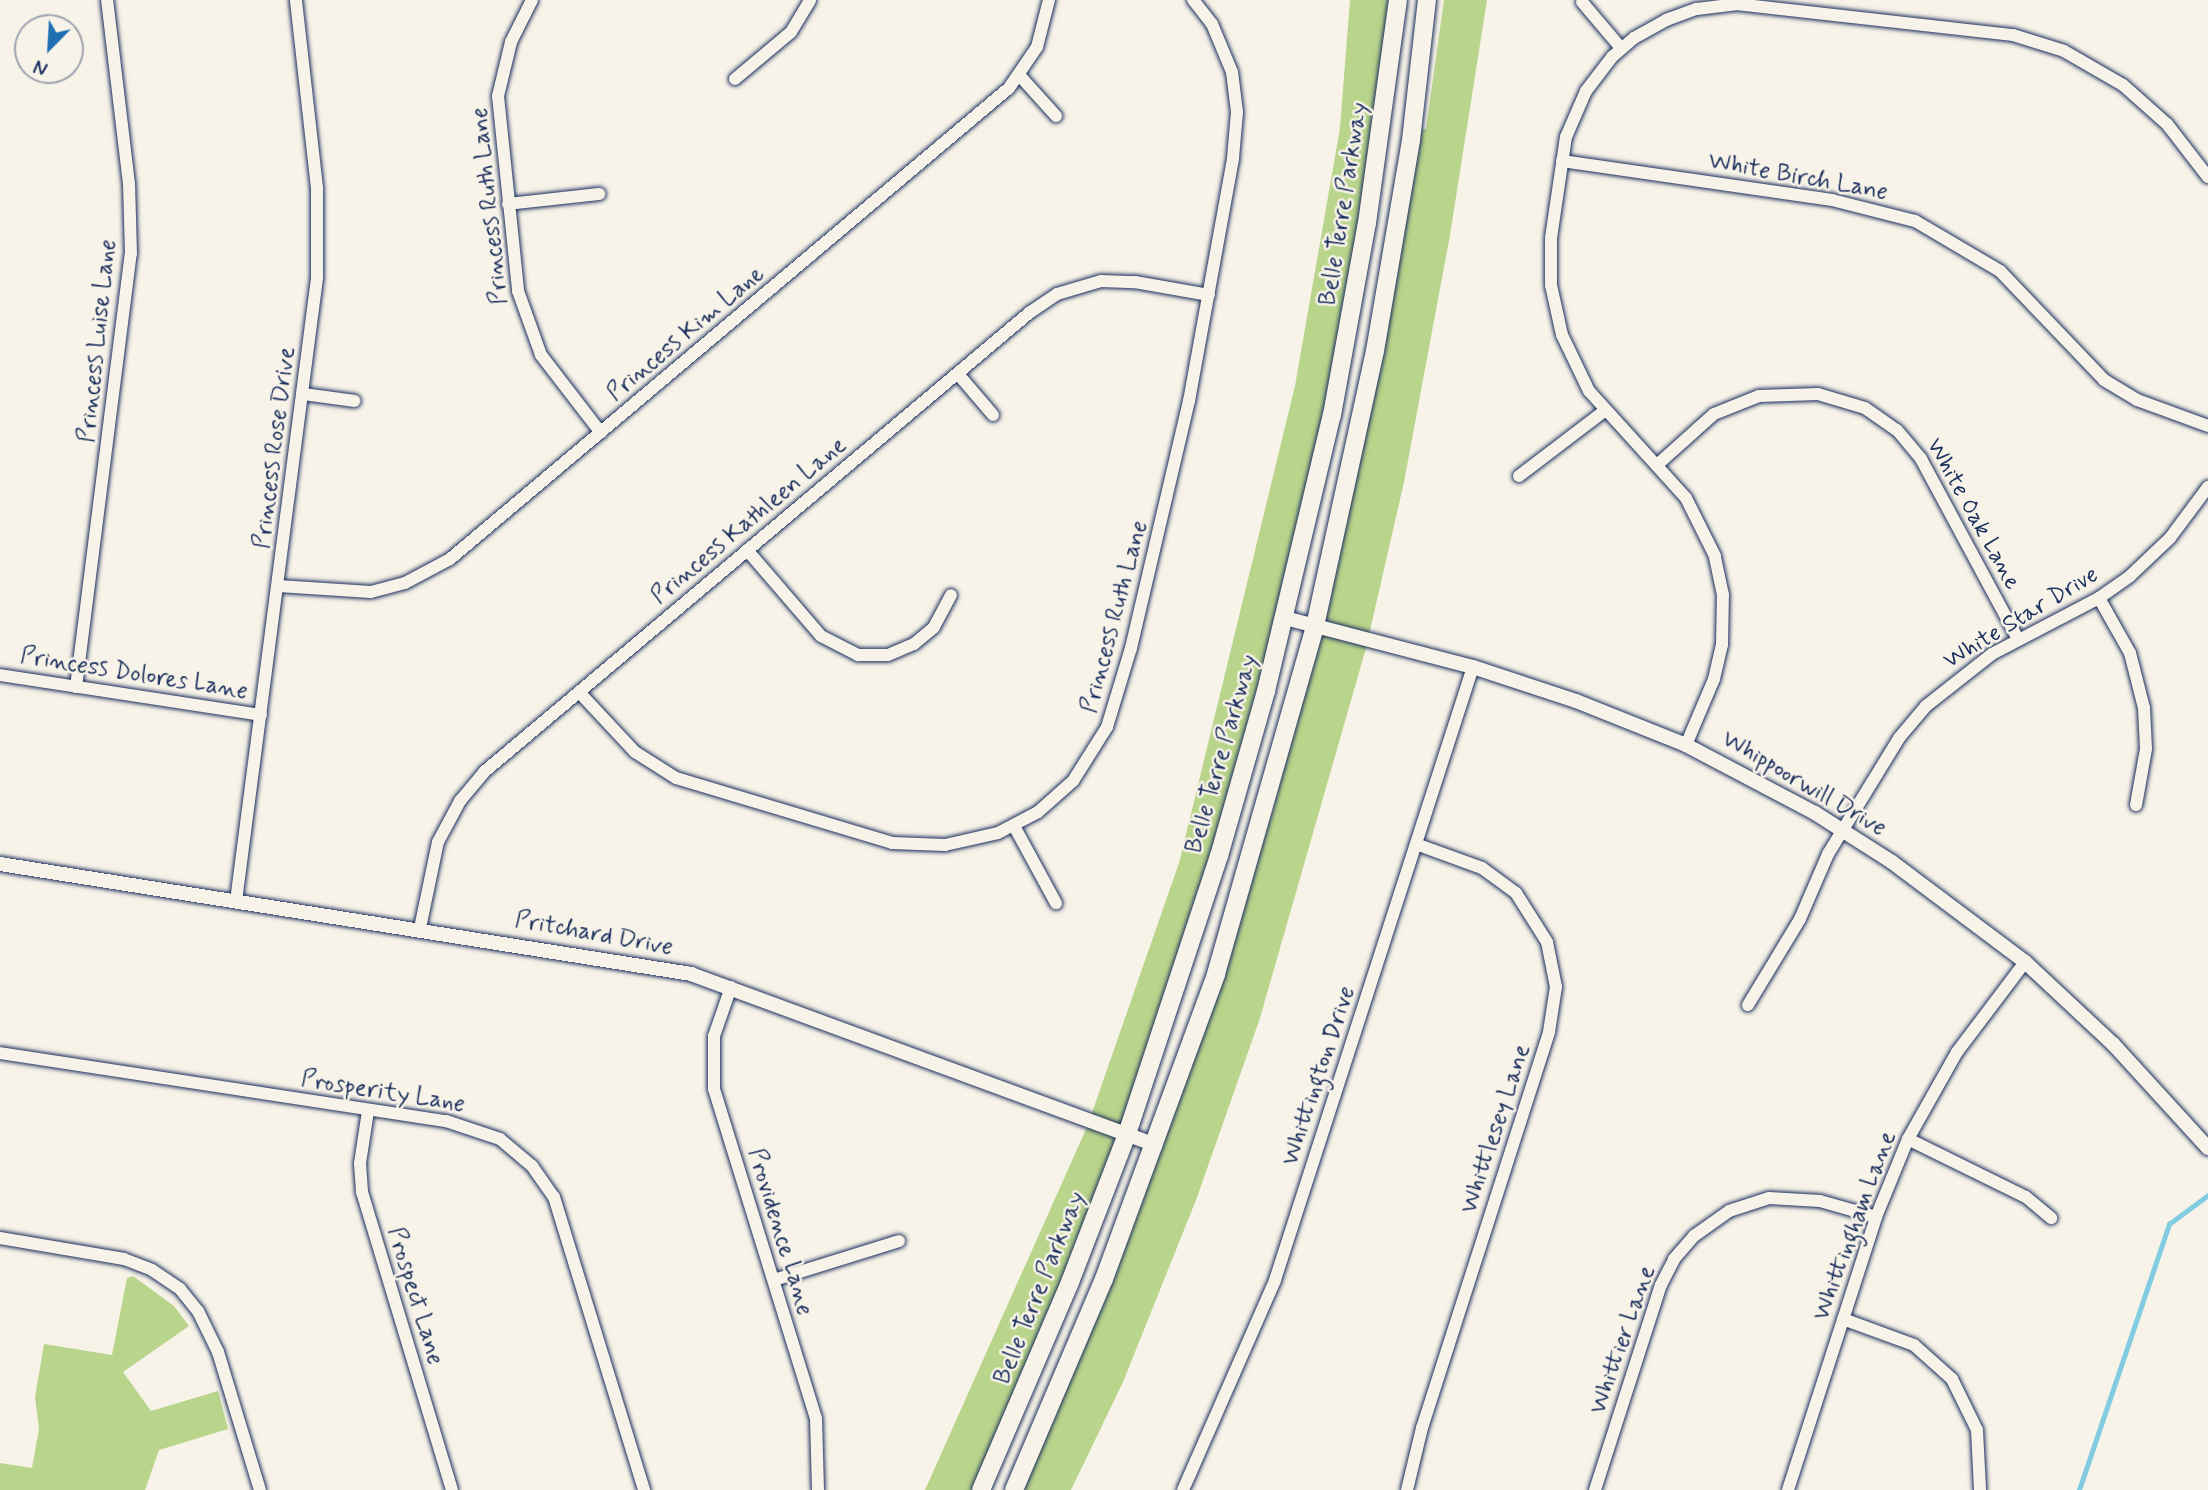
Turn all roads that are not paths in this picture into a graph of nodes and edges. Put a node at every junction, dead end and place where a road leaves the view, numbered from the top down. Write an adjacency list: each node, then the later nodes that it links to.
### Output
1 (107, 0): 38 (street, Princess Luise Lane)
2 (296, 0): 20 (street, Princess Rose Drive)
3 (532, 0): 17 (street, Princess Ruth Lane)
4 (810, 0): 12 (street)
5 (1049, 0): 11 (street, Princess Kim Lane)
6 (1398, 0): 33 (main road, Belle Terre Parkway)
7 (1427, 0): 34 (main road)
8 (1582, 2): 10 (street)
9 (1202, 3): 18 (street, Princess Ruth Lane)
10 (1621, 48): 14 (street); 15 (street)
11 (1020, 76): 13 (street); 25 (street, Princess Kim Lane)
12 (736, 79)
13 (1056, 116)
14 (1562, 161): 22 (street); 24 (street, White Birch Lane)
15 (2208, 177)
16 (599, 194): 17 (street)
17 (508, 204): 25 (street, Princess Ruth Lane)
18 (1209, 295): 19 (street, Princess Kathleen Lane); 43 (street, Princess Ruth Lane)
19 (958, 373): 23 (street); 29 (street, Princess Kathleen Lane)
20 (304, 394): 21 (street); 30 (street, Princess Rose Drive)
21 (355, 401)
22 (1603, 412): 26 (street); 27 (street)
23 (993, 415)
24 (2208, 426)
25 (601, 433): 30 (street, Princess Kim Lane)
26 (1657, 465): 35 (street, White Oak Lane); 41 (street)
27 (1519, 476)
28 (2208, 487): 32 (street, White Star Drive)
29 (747, 550): 31 (street); 39 (street, Princess Kathleen Lane)
30 (278, 586): 40 (street, Princess Rose Drive)
31 (951, 595)
32 (2099, 598): 35 (street, White Star Drive); 42 (street)
33 (1285, 618): 34 (street, Whippoorwill Drive); 55 (main road, Belle Terre Parkway)
34 (1315, 626): 36 (street, Whippoorwill Drive); 57 (main road)
35 (2018, 639): 44 (street, White Star Drive)
36 (1474, 667): 41 (street, Whippoorwill Drive); 45 (street, Whittington Drive)
37 (0, 675): 38 (street, Princess Dolores Lane)
38 (76, 687): 40 (street, Princess Dolores Lane)
39 (579, 692): 43 (street, Princess Ruth Lane); 49 (street, Princess Kathleen Lane)
40 (261, 715): 47 (street, Princess Rose Drive)
41 (1686, 745): 44 (street, Whippoorwill Drive)
42 (2136, 805)
43 (1014, 826): 48 (street)
44 (1842, 830): 50 (street, Whippoorwill Drive); 52 (street, White Star Drive)
45 (1416, 844): 71 (street, Whittington Drive); 72 (street, Whittlesey Lane)
46 (0, 864): 47 (street, Pritchard Drive)
47 (236, 901): 49 (street, Pritchard Drive)
48 (1056, 903)
49 (420, 928): 51 (street, Pritchard Drive)
50 (2025, 962): 56 (street, Whittingham Lane); 58 (street, Whippoorwill Drive)
51 (731, 987): 55 (street, Pritchard Drive); 63 (street, Providence Lane)
52 (1748, 1005)
53 (0, 1053): 54 (street, Prosperity Lane)
54 (368, 1111): 66 (street, Prospect Lane); 67 (street, Prosperity Lane)
55 (1127, 1134): 57 (street, Pritchard Drive); 69 (main road, Belle Terre Parkway)
56 (1908, 1139): 59 (street, Whittingham Lane); 60 (street)
57 (1155, 1145): 70 (main road)
58 (2208, 1148)
59 (1876, 1217): 64 (street, Whittingham Lane); 73 (street, Whittier Lane)
60 (2051, 1218)
61 (0, 1238): 65 (street)
62 (899, 1241): 63 (street)
63 (774, 1280): 68 (street, Providence Lane)
64 (1843, 1319): 74 (street, Whittingham Lane); 75 (street)
65 (260, 1490)
66 (452, 1490)
67 (644, 1490)
68 (818, 1490)
69 (981, 1490)
70 (1014, 1490)
71 (1183, 1490)
72 (1407, 1490)
73 (1595, 1490)
74 (1788, 1490)
75 (1980, 1490)

